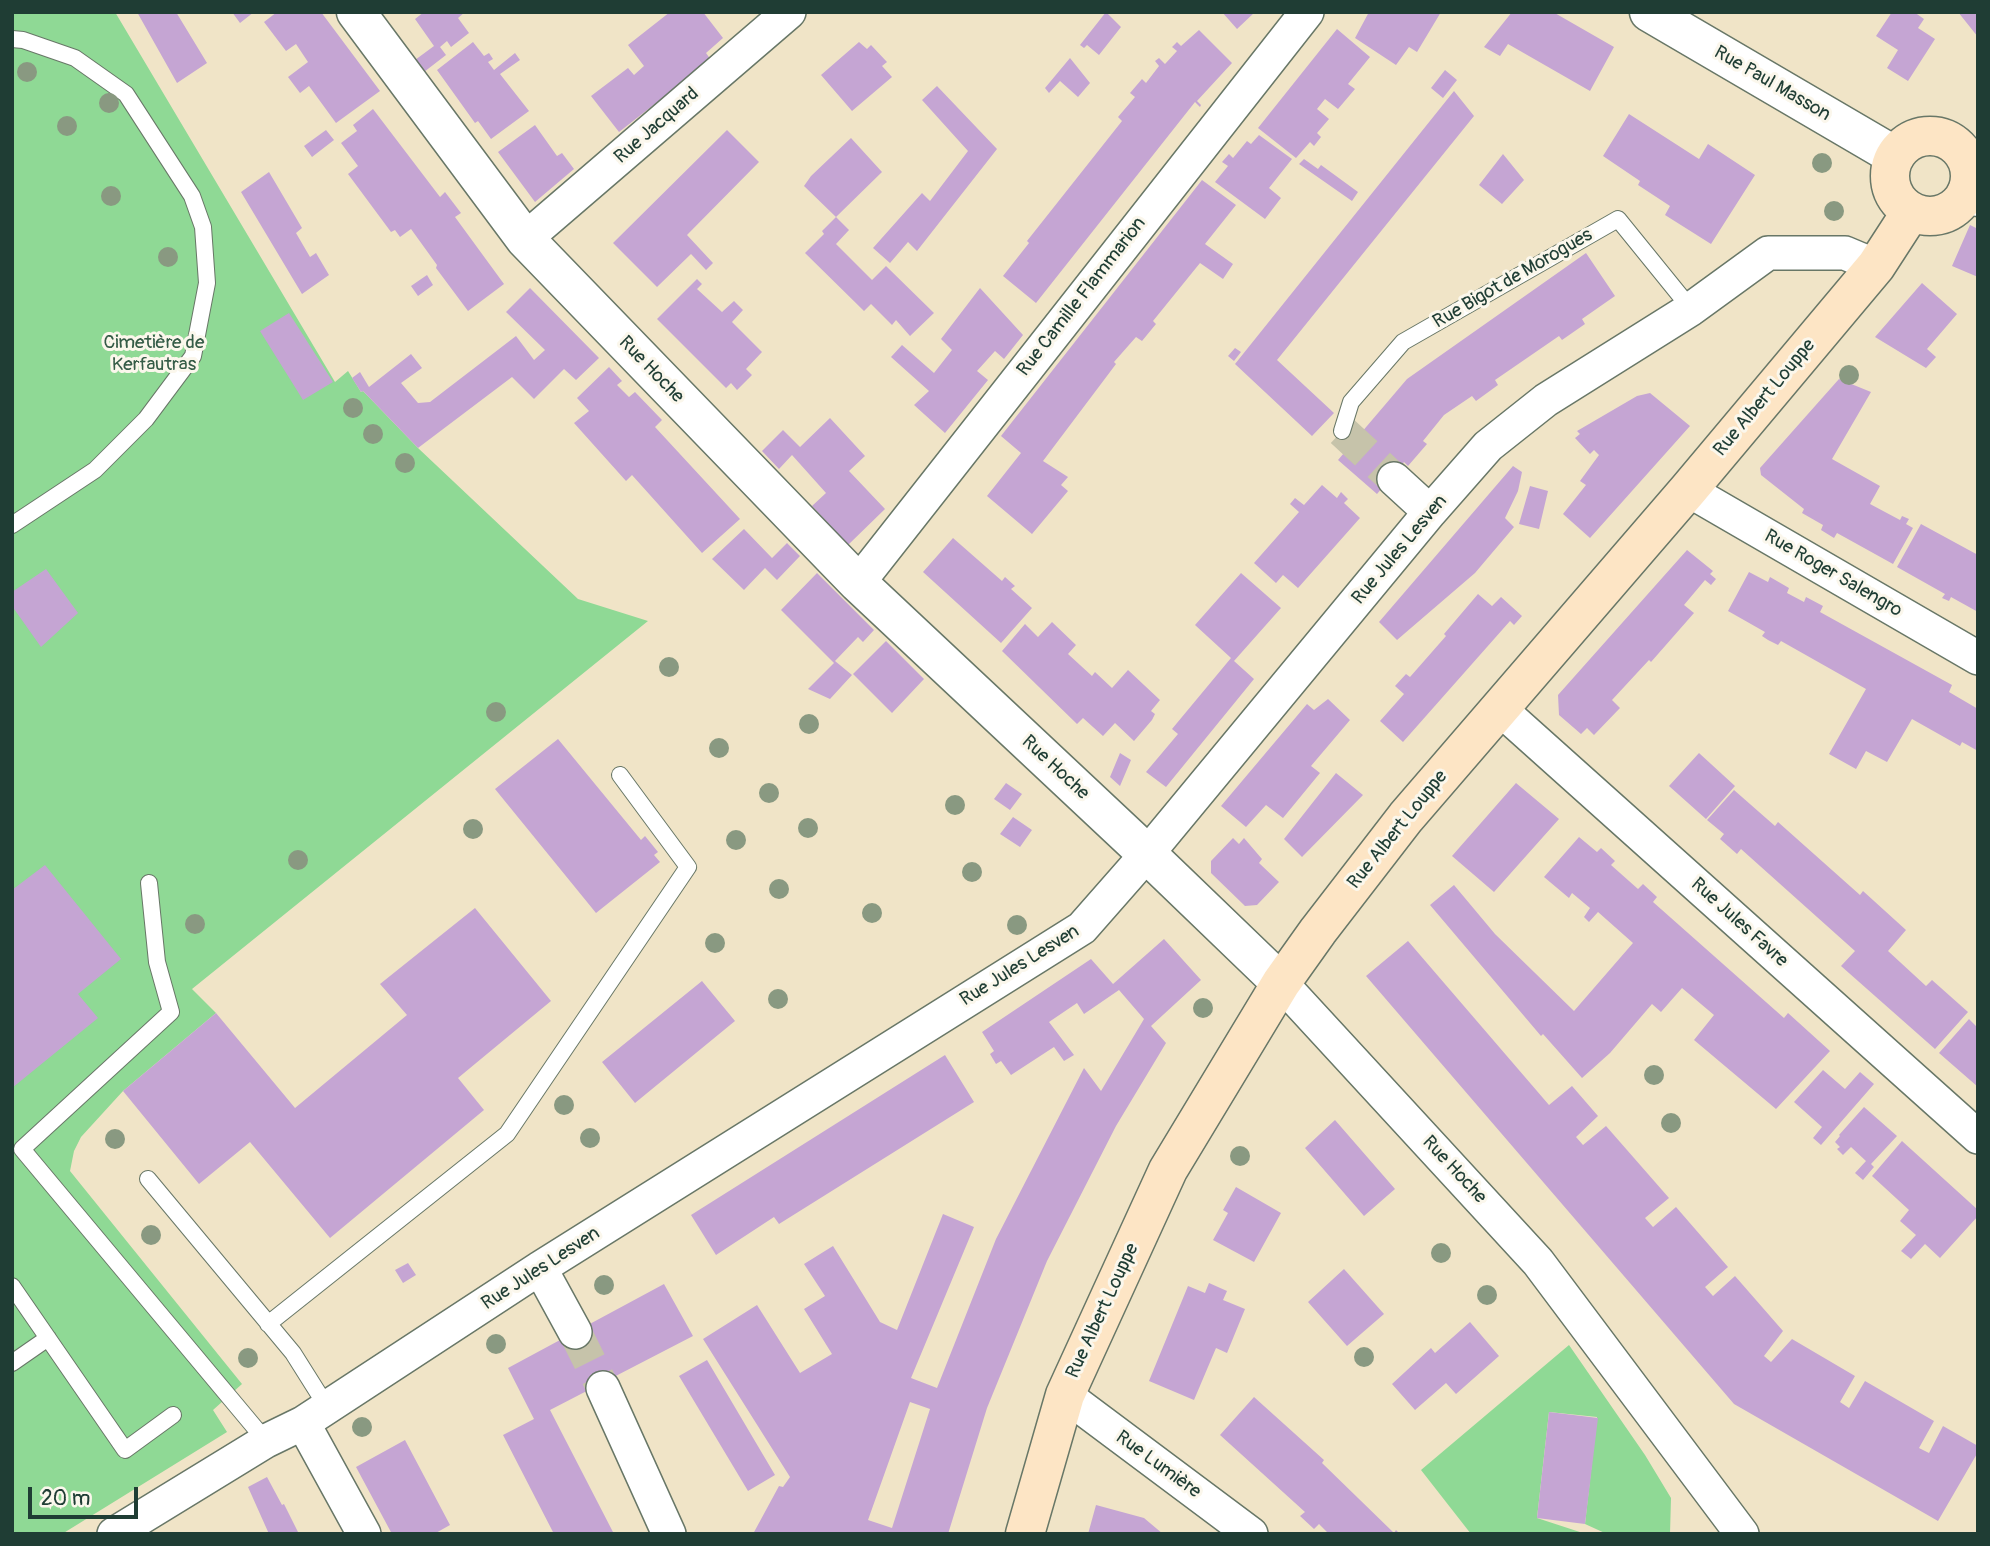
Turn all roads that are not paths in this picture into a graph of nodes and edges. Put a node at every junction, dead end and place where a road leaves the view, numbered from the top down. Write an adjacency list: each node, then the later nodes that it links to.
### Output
1 (356, 12): 10 (street, Rue Hoche)
2 (789, 12): 10 (street, Rue Jacquard)
3 (1307, 12): 18 (street, Rue Camille Flammarion)
4 (1648, 12): 7 (street, Rue Paul Masson)
5 (12, 39): 17 (lane)
6 (1967, 137): 7 (main road); 8 (main road)
7 (1895, 156): 9 (main road)
8 (1972, 195): 9 (main road)
9 (1911, 212): 11 (main road, Rue Albert Louppe)
10 (525, 239): 18 (street, Rue Hoche)
11 (1876, 266): 12 (street, Rue Jules Lesven); 15 (main road, Rue Albert Louppe)
12 (1691, 309): 13 (lane, Rue Bigot de Morogues); 16 (street, Rue Jules Lesven)
13 (1342, 431)
14 (1394, 479): 16 (street)
15 (1688, 490): 19 (street, Rue Roger Salengro); 20 (main road, Rue Albert Louppe)
16 (1430, 512): 22 (street, Rue Jules Lesven)
17 (12, 525)
18 (858, 583): 22 (street, Rue Hoche)
19 (1978, 658)
20 (1500, 709): 24 (main road, Rue Albert Louppe); 25 (street, Rue Jules Favre)
21 (620, 775): 30 (lane)
22 (1147, 854): 24 (street, Rue Hoche); 28 (street, Rue Jules Lesven)
23 (149, 883): 26 (lane)
24 (1281, 983): 35 (main road, Rue Albert Louppe); 44 (street, Rue Hoche)
25 (1978, 1137)
26 (17, 1143): 38 (lane)
27 (148, 1179): 30 (lane)
28 (540, 1268): 31 (street); 37 (street, Rue Jules Lesven)
29 (12, 1286): 32 (lane)
30 (268, 1324): 37 (lane)
31 (575, 1332)
32 (48, 1338): 33 (lane); 36 (lane)
33 (12, 1363)
34 (603, 1388): 41 (street)
35 (1065, 1395): 42 (main road, Rue Albert Louppe); 43 (street, Rue Lumière)
36 (173, 1415)
37 (315, 1415): 38 (street, Rue Jules Lesven); 40 (street)
38 (266, 1441): 39 (street, Rue Jules Lesven)
39 (114, 1534)
40 (364, 1534)
41 (668, 1534)
42 (1026, 1534)
43 (1251, 1534)
44 (1742, 1534)

